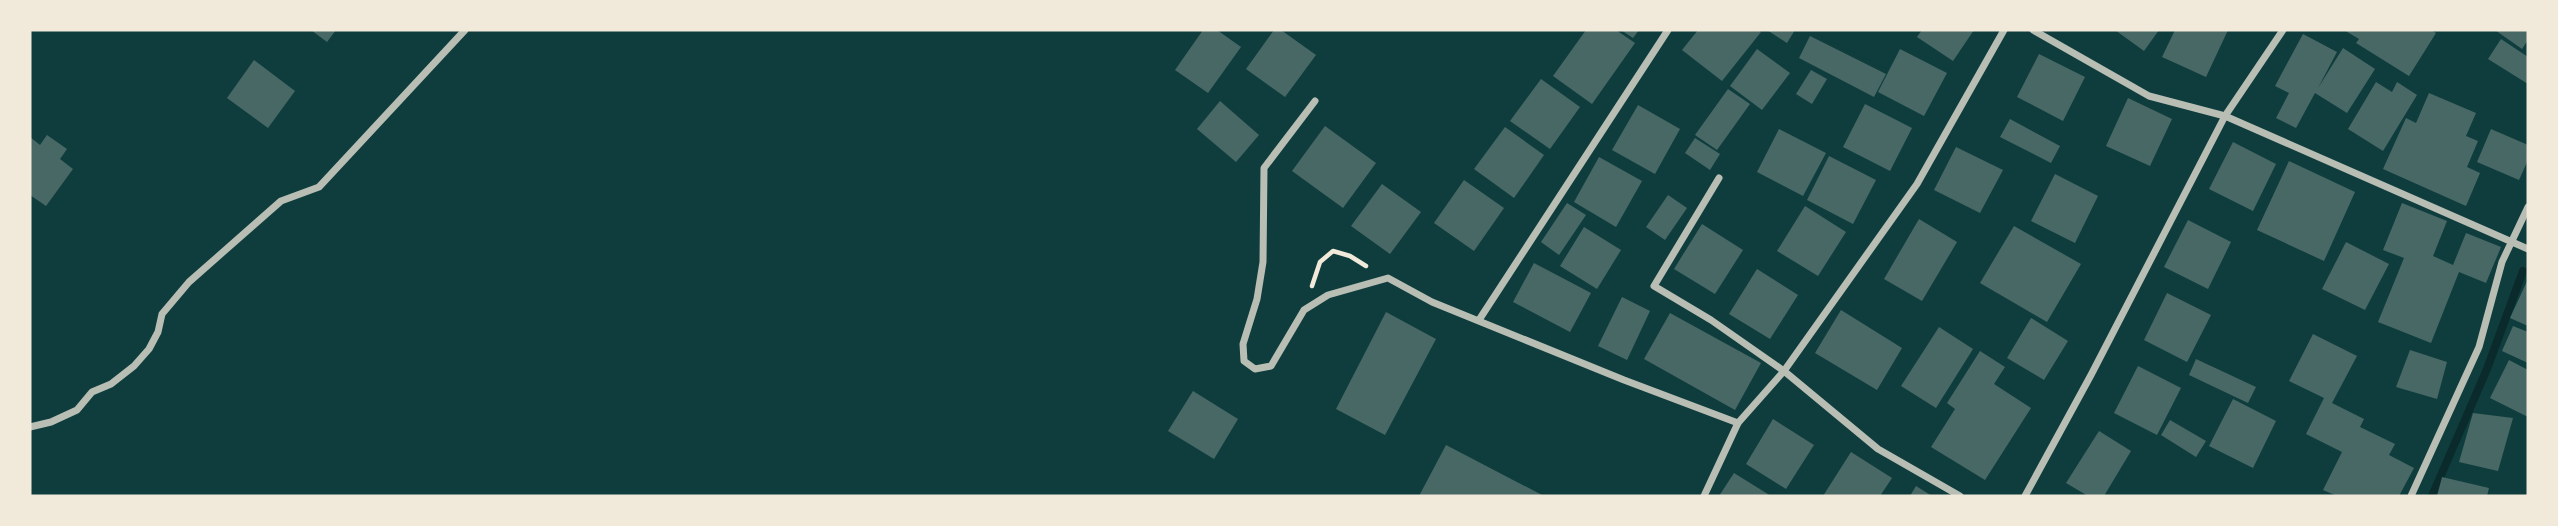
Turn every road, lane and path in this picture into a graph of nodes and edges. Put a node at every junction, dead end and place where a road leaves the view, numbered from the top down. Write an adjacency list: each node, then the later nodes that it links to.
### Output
1 (465, 30): 17 (street)
2 (1668, 30): 14 (street)
3 (2004, 30): 15 (street)
4 (2033, 30): 7 (street)
5 (2283, 30): 7 (street)
6 (1315, 101): 13 (street)
7 (2225, 116): 10 (street); 20 (street)
8 (1719, 178): 15 (street)
9 (2528, 207): 10 (street)
10 (2512, 242): 11 (street); 21 (street)
11 (2528, 249)
12 (1388, 278): 13 (street); 13 (path); 14 (street)
13 (1304, 310)
14 (1479, 320): 16 (street)
15 (1784, 371): 16 (street); 19 (street)
16 (1738, 423): 18 (street)
17 (30, 427)
18 (1704, 496)
19 (1960, 496)
20 (2025, 496)
21 (2412, 496)

